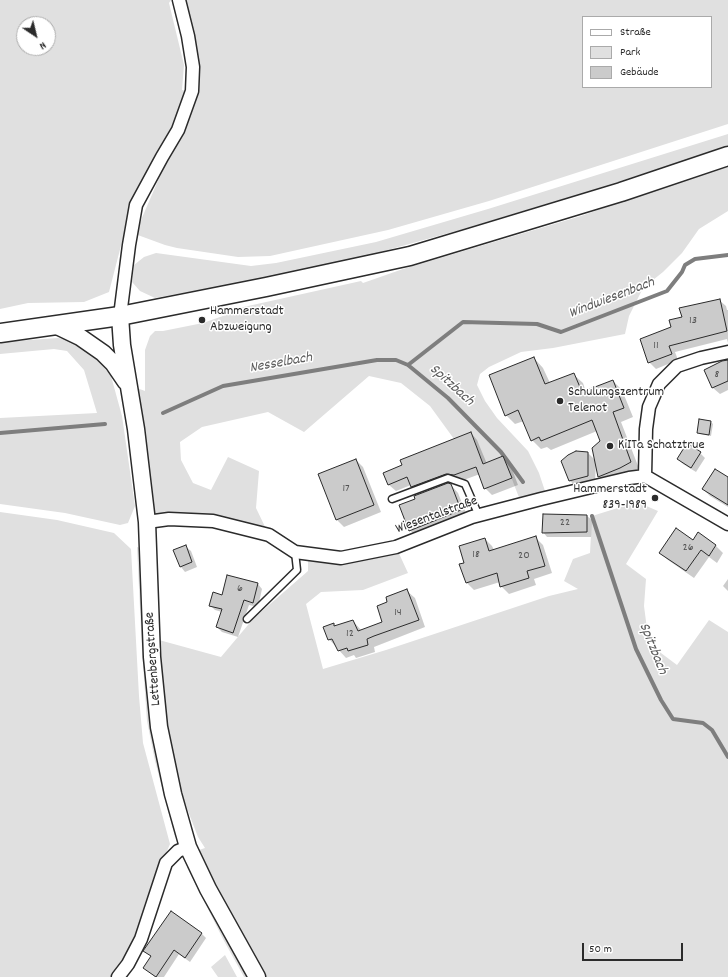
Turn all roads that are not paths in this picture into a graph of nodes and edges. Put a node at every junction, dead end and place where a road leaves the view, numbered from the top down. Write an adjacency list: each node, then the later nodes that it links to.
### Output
1 (179, 0): 3 (street)
2 (728, 156): 3 (main road)
3 (120, 316): 4 (main road); 7 (street, Lettenbergstraße)
4 (56, 325): 5 (main road); 7 (street)
5 (0, 333)
6 (728, 352): 8 (street)
7 (129, 385): 11 (street, Lettenbergstraße)
8 (646, 476): 10 (street, Wiesentalstraße); 12 (street)
9 (392, 499): 10 (lane)
10 (479, 516): 13 (street, Wiesentalstraße)
11 (147, 522): 13 (street, Wiesentalstraße); 15 (street, Lettenbergstraße)
12 (728, 524)
13 (295, 552): 14 (lane)
14 (247, 619)
15 (188, 847): 16 (street); 17 (street, Lettenbergstraße)
16 (118, 977)
17 (257, 977)

